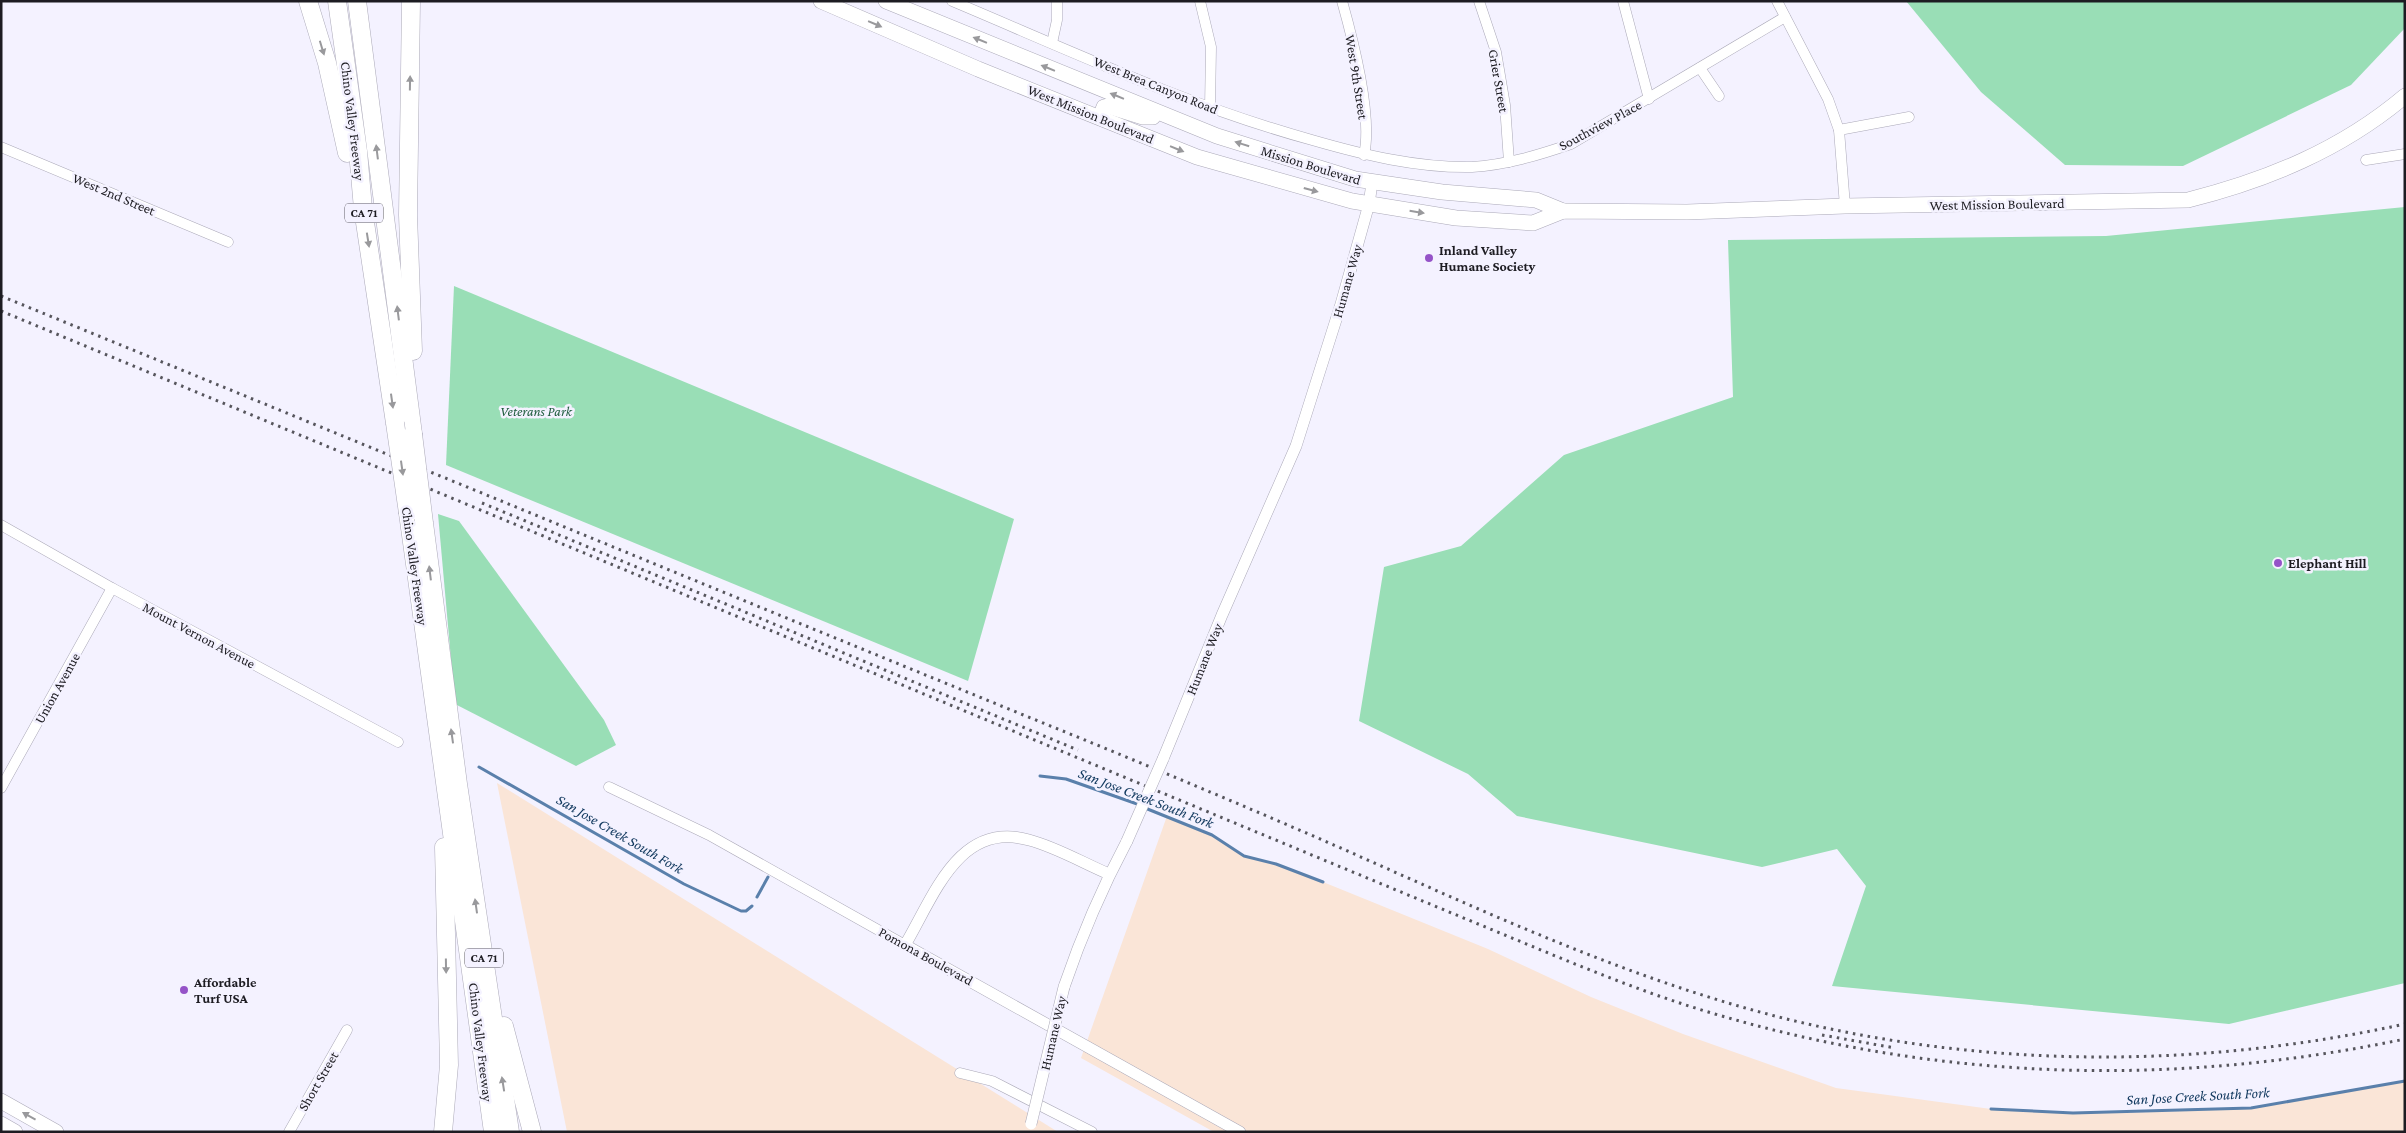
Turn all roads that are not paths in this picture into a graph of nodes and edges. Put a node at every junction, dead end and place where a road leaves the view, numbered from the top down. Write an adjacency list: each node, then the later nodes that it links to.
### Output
1 (308, 1): 33 (highway, one-way to 33)
2 (337, 1): 33 (highway, Chino Valley Freeway / CA 71)
3 (358, 1): 36 (highway, Chino Valley Freeway / CA 71, one-way to 3)
4 (411, 1): 36 (highway, one-way to 4)
5 (886, 1): 21 (main road, Mission Boulevard, one-way to 5)
6 (952, 1): 15 (street, West Brea Canyon Road)
7 (1057, 1): 15 (street)
8 (1200, 1): 20 (street)
9 (1342, 1): 27 (street, West 9th Street)
10 (1479, 1): 29 (street, Grier Street)
11 (1623, 1): 19 (street)
12 (1777, 1): 14 (street)
13 (828, 3): 23 (main road, West Mission Boulevard, one-way to 23)
14 (1785, 17): 16 (street, Southview Place); 24 (street)
15 (1052, 43): 20 (street, West Brea Canyon Road)
16 (1700, 68): 17 (street); 19 (street, Southview Place)
17 (1719, 96)
18 (2405, 96): 32 (main road, West Mission Boulevard)
19 (1649, 99): 29 (street, Southview Place)
20 (1210, 108): 27 (street, West Brea Canyon Road)
21 (1162, 114): 23 (main road); 30 (main road, Mission Boulevard, one-way to 21)
22 (1909, 116): 24 (street)
23 (1100, 117): 31 (main road, West Mission Boulevard, one-way to 31)
24 (1839, 130): 32 (street)
25 (1, 147): 35 (street, West 2nd Street)
26 (2405, 154): 28 (street)
27 (1364, 155): 29 (street, Southview Place)
28 (2366, 160)
29 (1509, 162)
30 (1372, 183): 31 (street, Humane Way); 34 (main road, Mission Boulevard)
31 (1369, 204): 34 (main road, Mission Boulevard, one-way to 34); 44 (street, Humane Way, bridge)
32 (1845, 206): 34 (main road, West Mission Boulevard)
33 (363, 209): 39 (highway, Chino Valley Freeway / CA 71, one-way to 39, bridge)
34 (1563, 211)
35 (228, 242)
36 (411, 414): 39 (highway, Chino Valley Freeway / CA 71, one-way to 36, bridge)
37 (1, 525): 38 (street, Mount Vernon Avenue)
38 (112, 588): 40 (street, Mount Vernon Avenue); 43 (street, Union Avenue)
39 (436, 670): 41 (highway, Chino Valley Freeway / CA 71)
40 (398, 742)
41 (449, 785): 45 (highway, Chino Valley Freeway / CA 71, one-way to 41); 52 (highway, Chino Valley Freeway / CA 71); 56 (highway, one-way to 56)
42 (609, 787): 46 (street, Pomona Boulevard)
43 (1, 788)
44 (1109, 874): 46 (street); 51 (street, Humane Way, bridge)
45 (480, 933): 52 (highway, Chino Valley Freeway / CA 71, one-way to 45); 57 (highway)
46 (905, 945): 59 (street, Pomona Boulevard)
47 (347, 1030): 55 (street, Short Street)
48 (960, 1073): 58 (street)
49 (1, 1101): 54 (main road, one-way to 49)
50 (1, 1124): 53 (main road)
51 (1030, 1128)
52 (506, 1131)
53 (15, 1132)
54 (56, 1132)
55 (289, 1132)
56 (443, 1132)
57 (532, 1132)
58 (1092, 1132)
59 (1240, 1132)

